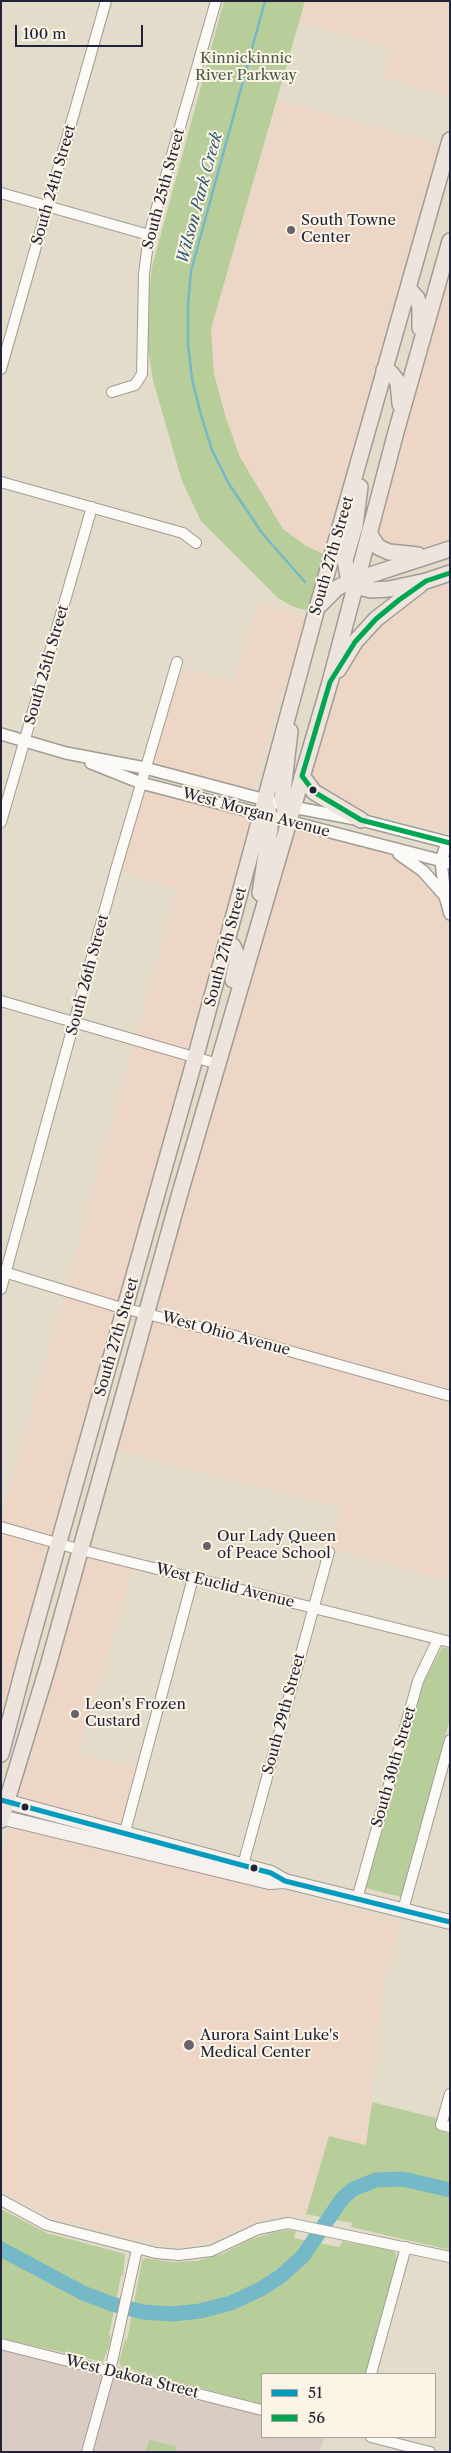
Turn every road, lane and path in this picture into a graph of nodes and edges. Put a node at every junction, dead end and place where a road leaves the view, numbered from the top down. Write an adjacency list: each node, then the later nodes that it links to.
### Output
1 (106, 1): 6 (street, South 24th Street)
2 (216, 1): 7 (street, South 25th Street)
3 (450, 140): 4 (main road, South 27th Street)
4 (447, 158): 9 (main road, South 27th Street)
5 (1, 193): 6 (street)
6 (48, 206): 7 (street); 13 (street, South 24th Street)
7 (150, 235): 15 (street, South 25th Street)
8 (450, 241): 11 (main road, South 27th Street)
9 (414, 266): 10 (main road, South 27th Street); 11 (main road)
10 (408, 288): 12 (main road); 14 (main road, South 27th Street)
11 (433, 300): 12 (main road, South 27th Street)
12 (419, 350): 16 (main road, South 27th Street)
13 (1, 369)
14 (384, 370): 16 (main road); 17 (main road, South 27th Street)
15 (112, 392)
16 (401, 413): 20 (main road, South 27th Street)
17 (366, 436): 26 (main road); 27 (main road, South 27th Street)
18 (1, 482): 19 (street)
19 (92, 507): 21 (street); 32 (street, South 25th Street)
20 (369, 533): 23 (main road); 26 (main road, South 27th Street)
21 (196, 543)
22 (450, 549): 23 (main road)
23 (427, 555): 26 (main road)
24 (450, 573): 25 (main road)
25 (426, 581): 26 (main road); 29 (main road)
26 (354, 582): 27 (main road); 29 (main road, South 27th Street)
27 (317, 608): 30 (main road, South 27th Street)
28 (177, 662): 34 (street, South 26th Street)
29 (330, 682): 35 (main road, South 27th Street)
30 (289, 712): 37 (main road); 38 (main road, South 27th Street)
31 (1, 734): 32 (street, West Morgan Avenue)
32 (26, 741): 33 (street, West Morgan Avenue); 40 (street, South 25th Street)
33 (66, 753): 34 (street, West Morgan Avenue); 36 (street, West Morgan Avenue)
34 (145, 768): 36 (street, South 26th Street); 38 (street, West Morgan Avenue)
35 (302, 776): 37 (main road, South 27th Street); 39 (main road)
36 (141, 783): 38 (street, West Morgan Avenue); 50 (street, South 26th Street)
37 (288, 806): 38 (street, West Morgan Avenue); 39 (street, West Morgan Avenue); 41 (main road)
38 (266, 811): 41 (street, West Morgan Avenue); 47 (main road); 48 (main road, South 27th Street)
39 (361, 820): 42 (street, West Morgan Avenue)
40 (1, 822)
41 (288, 822): 43 (street, West Morgan Avenue); 47 (main road, South 27th Street)
42 (448, 842): 44 (street)
43 (388, 847): 44 (street, West Morgan Avenue); 45 (street)
44 (445, 862): 45 (street)
45 (445, 896): 46 (street)
46 (450, 914)
47 (256, 934): 51 (main road, South 27th Street)
48 (227, 944): 51 (main road); 52 (main road, South 27th Street)
49 (1, 1001): 50 (street)
50 (75, 1023): 52 (street); 57 (street, South 26th Street)
51 (230, 1024): 53 (main road, South 27th Street)
52 (195, 1058): 53 (street); 54 (main road, South 27th Street)
53 (218, 1064): 55 (main road, South 27th Street)
54 (173, 1135): 55 (main road); 56 (main road, South 27th Street)
55 (192, 1154): 60 (main road, South 27th Street)
56 (143, 1245): 59 (main road, South 27th Street); 60 (main road)
57 (4, 1272): 58 (street, South 26th Street); 59 (street, West Ohio Avenue)
58 (1, 1289)
59 (126, 1308): 60 (street, West Ohio Avenue); 61 (main road); 64 (main road, South 27th Street)
60 (146, 1312): 61 (main road, South 27th Street); 62 (street, West Ohio Avenue)
61 (124, 1392): 65 (main road, South 27th Street)
62 (450, 1396)
63 (1, 1527): 64 (street, West Euclid Avenue)
64 (60, 1544): 65 (street, West Euclid Avenue); 71 (main road, South 27th Street)
65 (81, 1550): 67 (street, West Euclid Avenue); 72 (main road, South 27th Street)
66 (329, 1552): 68 (street, South 29th Street)
67 (193, 1578): 68 (street, West Euclid Avenue); 78 (street)
68 (313, 1608): 69 (street, West Euclid Avenue); 81 (street, South 29th Street)
69 (438, 1639): 70 (street, West Euclid Avenue); 82 (street, South 30th Street)
70 (450, 1642)
71 (26, 1659): 72 (main road); 74 (main road, South 27th Street)
72 (48, 1666): 75 (main road, South 27th Street)
73 (450, 1740): 83 (street)
74 (1, 1754)
75 (4, 1801): 76 (main road, South 27th Street); 77 (main road)
76 (2, 1818): 79 (main road)
77 (80, 1821): 78 (main road); 79 (main road)
78 (124, 1832): 80 (street); 81 (main road)
79 (76, 1836): 80 (main road)
80 (121, 1847): 81 (main road)
81 (241, 1871): 82 (main road)
82 (357, 1899): 83 (main road)
83 (403, 1910): 84 (main road)
84 (450, 1922)
85 (450, 2094): 86 (street)
86 (445, 2126)
87 (1, 2200): 89 (street)
88 (406, 2246): 89 (street); 90 (street); 93 (street)
89 (136, 2249): 92 (street)
90 (450, 2257)
91 (1, 2344): 92 (street, West Dakota Street)
92 (110, 2371): 94 (street, West Dakota Street); 96 (street)
93 (371, 2373)
94 (261, 2410)
95 (375, 2438): 97 (street)
96 (87, 2452)
97 (430, 2452)

